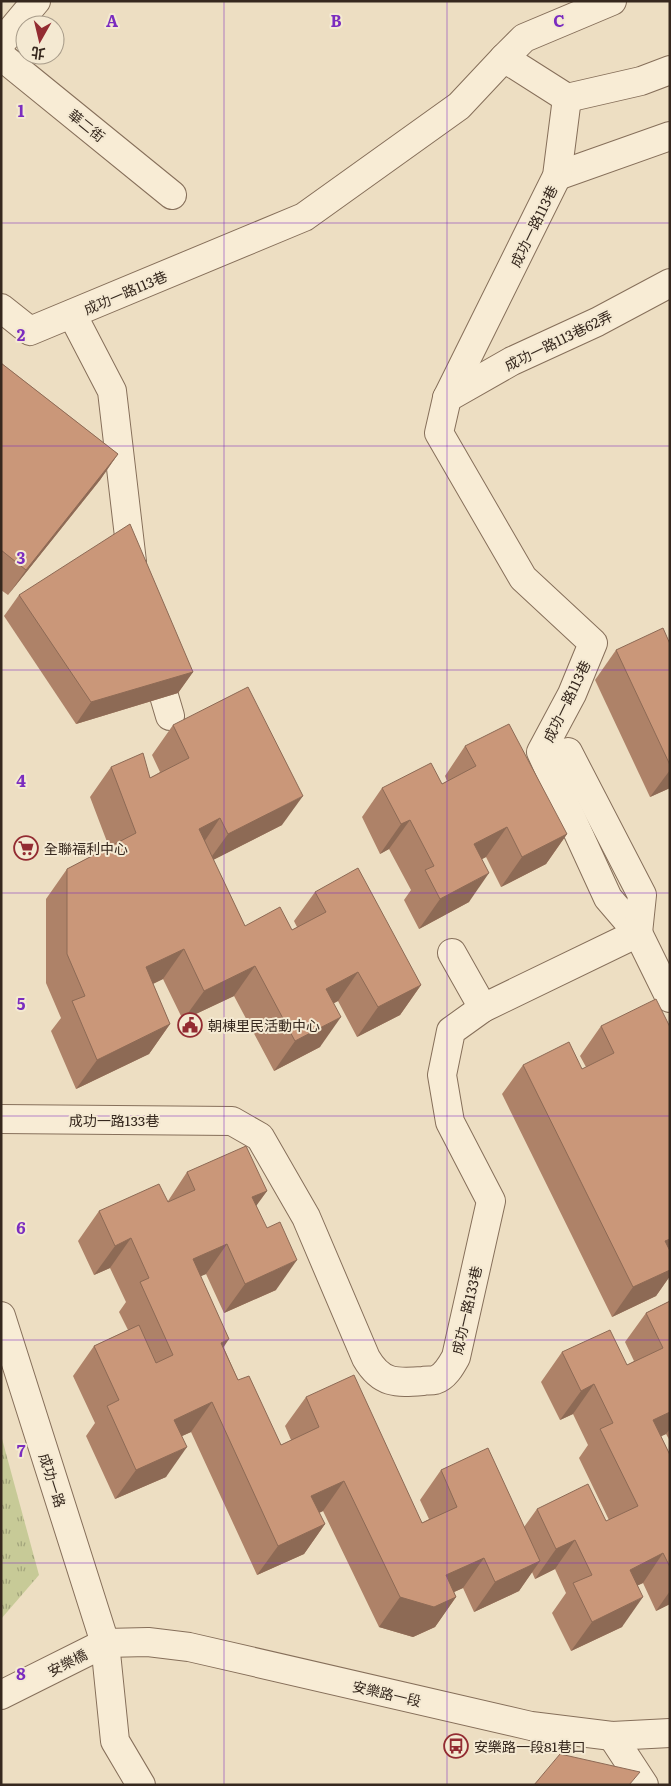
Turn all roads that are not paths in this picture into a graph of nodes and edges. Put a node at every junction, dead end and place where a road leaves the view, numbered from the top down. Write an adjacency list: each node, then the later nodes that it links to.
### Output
1 (36, 1): 3 (street)
2 (612, 1): 5 (street, 成功一路113巷)
3 (1, 43)
4 (1, 56): 10 (street, 華二街)
5 (504, 58): 7 (street); 13 (street, 成功一路113巷)
6 (670, 70): 7 (street)
7 (567, 98): 9 (street, 成功一路113巷)
8 (670, 136): 9 (street)
9 (557, 176): 14 (street, 成功一路113巷)
10 (172, 195)
11 (670, 283): 14 (street, 成功一路113巷62弄)
12 (1, 308): 13 (street, 成功一路113巷)
13 (72, 314): 15 (street)
14 (447, 398): 19 (street, 成功一路113巷)
15 (135, 590)
16 (146, 636): 17 (street)
17 (170, 716)
18 (568, 752): 19 (street)
19 (638, 933): 21 (street); 22 (street, 成功一路133巷)
20 (452, 953): 22 (street)
21 (670, 998)
22 (483, 1008): 23 (street, 成功一路133巷)
23 (1, 1120)
24 (1, 1316): 25 (street, 成功一路)
25 (97, 1647): 26 (street, 安樂橋); 28 (street, 安樂路一段); 29 (street, 成功一路)
26 (1, 1695)
27 (670, 1733): 28 (street, 安樂路一段)
28 (612, 1736): 30 (street)
29 (141, 1785)
30 (644, 1785)

